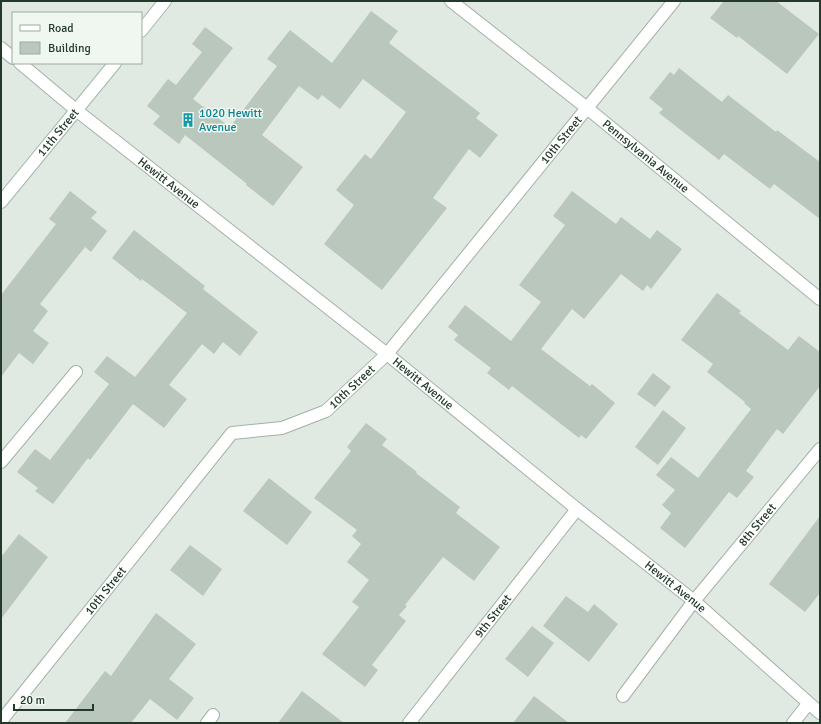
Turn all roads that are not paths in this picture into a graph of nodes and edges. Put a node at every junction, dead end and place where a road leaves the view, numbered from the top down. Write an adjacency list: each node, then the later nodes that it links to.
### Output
1 (165, 1): 4 (street)
2 (451, 1): 9 (street, Pennsylvania Avenue)
3 (674, 1): 9 (street, 10th Street)
4 (142, 30)
5 (1, 48): 6 (street)
6 (12, 57)
7 (21, 64): 10 (street, Hewitt Avenue)
8 (114, 64): 10 (street, 11th Street)
9 (587, 108): 12 (street, Pennsylvania Avenue); 13 (street, 10th Street)
10 (76, 110): 11 (street, 11th Street); 13 (street, Hewitt Avenue)
11 (1, 202)
12 (820, 298)
13 (387, 354): 17 (street, Hewitt Avenue); 22 (street, 10th Street)
14 (76, 372): 16 (street)
15 (820, 449): 18 (street, 8th Street)
16 (1, 462)
17 (577, 509): 18 (street, Hewitt Avenue); 23 (street, 9th Street)
18 (694, 601): 19 (street, 8th Street); 20 (street, Hewitt Avenue)
19 (623, 696)
20 (808, 704): 21 (street, Hewitt Avenue); 24 (street)
21 (820, 713)
22 (1, 721)
23 (409, 723)
24 (793, 723)

